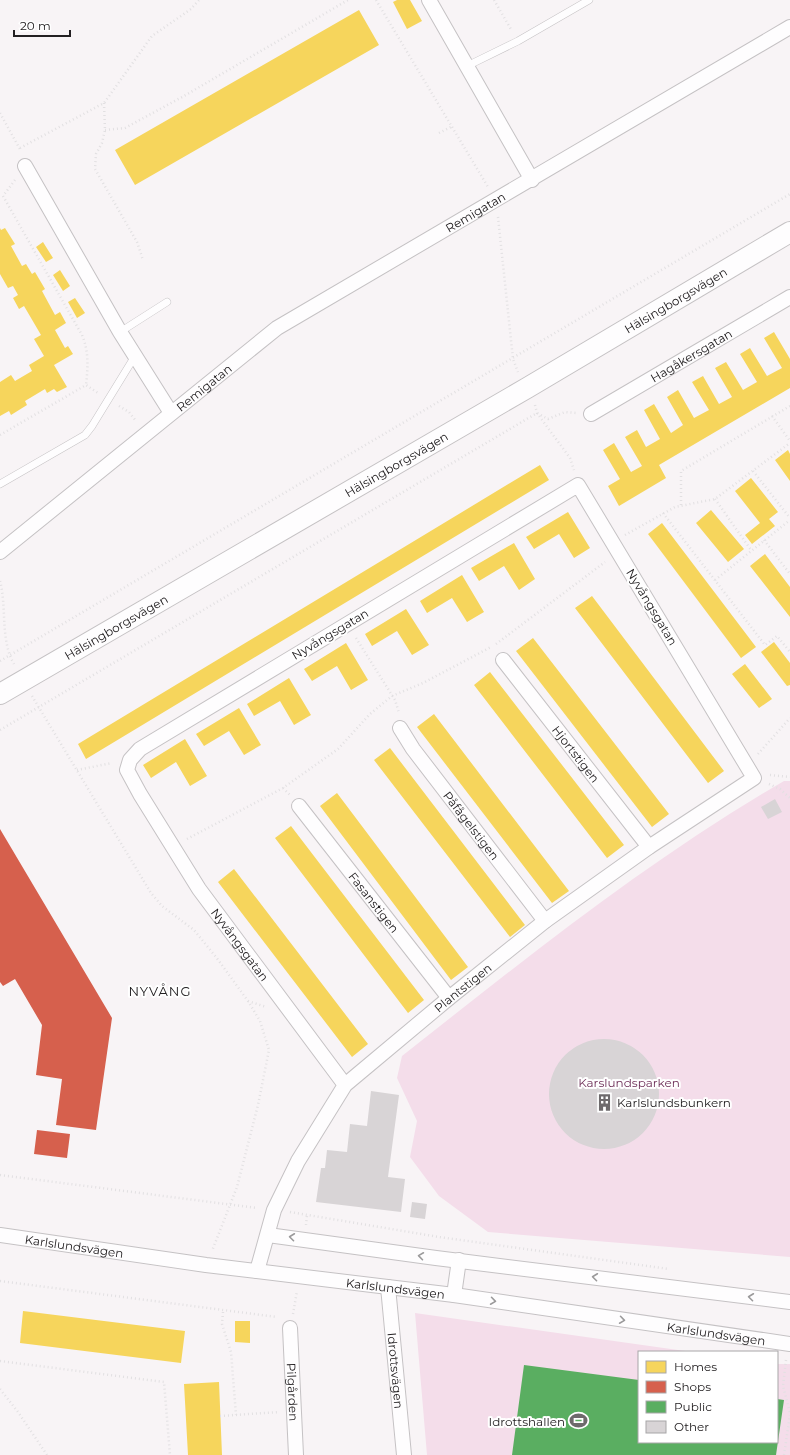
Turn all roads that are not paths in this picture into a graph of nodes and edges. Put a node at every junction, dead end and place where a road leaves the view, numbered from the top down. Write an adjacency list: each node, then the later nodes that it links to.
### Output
1 (429, 0): 4 (street)
2 (589, 0): 4 (lane)
3 (790, 27): 6 (street, Remigatan)
4 (467, 66): 6 (street)
5 (25, 166): 10 (street, Remigatan)
6 (532, 180): 12 (street, Remigatan)
7 (790, 232): 17 (main road, Hälsingborgsvägen)
8 (790, 297): 13 (street, Hagåkersgatan)
9 (167, 302): 10 (lane)
10 (120, 332): 11 (street, Remigatan)
11 (135, 356): 12 (street, Remigatan); 14 (lane)
12 (171, 413): 15 (street, Remigatan)
13 (591, 414)
14 (0, 484)
15 (0, 552)
16 (503, 660): 21 (street, Hjortstigen)
17 (0, 694)
18 (400, 728): 22 (street, Påfågelstigen)
19 (754, 778): 21 (street, Plantstigen); 24 (street, Nyvångsgatan)
20 (299, 806): 23 (street, Fasanstigen)
21 (649, 847): 22 (street, Plantstigen)
22 (545, 921): 23 (street, Plantstigen)
23 (449, 998): 24 (street, Plantstigen)
24 (345, 1085): 25 (street, Plantstigen)
25 (268, 1234): 27 (street, one-way to 25); 28 (street, Plantstigen)
26 (0, 1235): 28 (street, Karlslundsvägen)
27 (459, 1260): 30 (street); 31 (street, one-way to 27)
28 (257, 1271): 29 (street, Karlslundsvägen)
29 (388, 1287): 30 (street, Karlslundsvägen); 35 (street, Idrottsvägen)
30 (454, 1295): 33 (street, Karlslundsvägen, one-way to 33)
31 (790, 1302)
32 (290, 1328): 34 (street, Pilgården)
33 (788, 1349)
34 (296, 1455)
35 (404, 1455)

